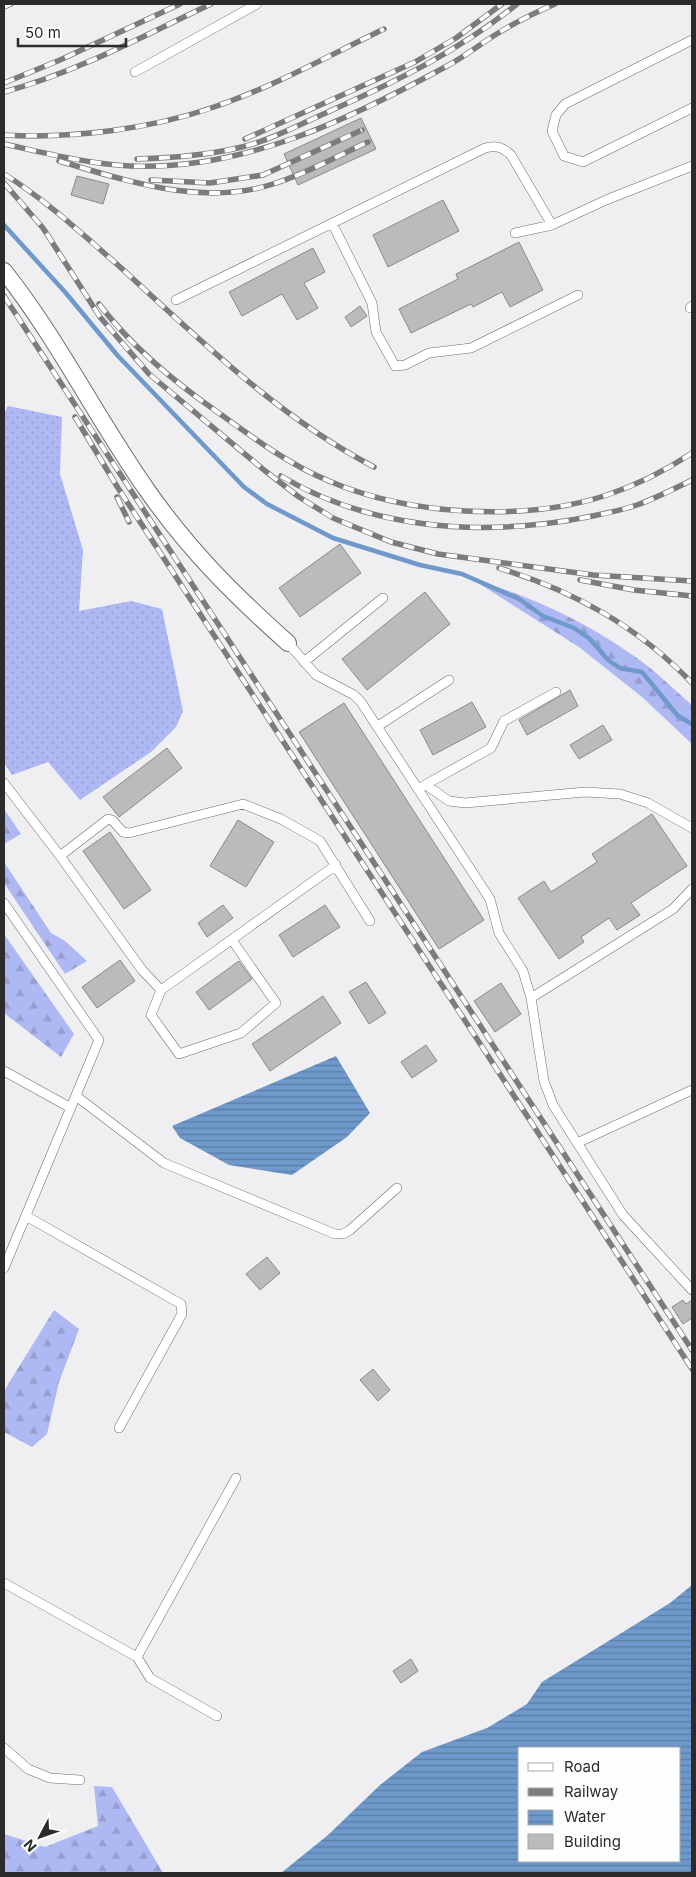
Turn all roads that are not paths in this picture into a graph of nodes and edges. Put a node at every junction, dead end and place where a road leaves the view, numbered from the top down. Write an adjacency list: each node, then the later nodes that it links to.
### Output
1 (257, 4): 3 (lane)
2 (692, 40): 4 (lane)
3 (135, 72)
4 (692, 108)
5 (692, 166): 7 (lane)
6 (332, 223): 7 (lane); 10 (lane); 11 (lane)
7 (552, 225): 8 (lane)
8 (515, 233)
9 (4, 272): 13 (street)
10 (578, 296)
11 (176, 300)
12 (383, 598): 14 (lane)
13 (288, 642): 14 (lane)
14 (304, 662): 17 (lane)
15 (449, 680): 17 (lane)
16 (556, 692): 19 (lane)
17 (378, 726): 19 (lane)
18 (4, 783): 21 (lane)
19 (422, 787): 20 (lane); 28 (lane)
20 (692, 828)
21 (60, 856): 22 (lane); 27 (lane)
22 (336, 865): 25 (lane); 26 (lane)
23 (692, 889): 28 (lane)
24 (4, 903): 31 (lane)
25 (370, 921)
26 (232, 940): 27 (lane); 27 (lane)
27 (161, 990)
28 (531, 998): 33 (lane)
29 (4, 1071): 32 (lane)
30 (692, 1090): 33 (lane)
31 (76, 1096): 32 (lane); 34 (lane)
32 (71, 1108): 35 (lane)
33 (577, 1143): 37 (lane)
34 (397, 1188)
35 (26, 1216): 36 (lane); 38 (lane)
36 (4, 1268)
37 (692, 1290)
38 (119, 1428)
39 (236, 1478): 41 (lane)
40 (4, 1583): 41 (lane)
41 (137, 1657): 42 (lane)
42 (218, 1716)
43 (4, 1748): 44 (lane)
44 (80, 1780)

